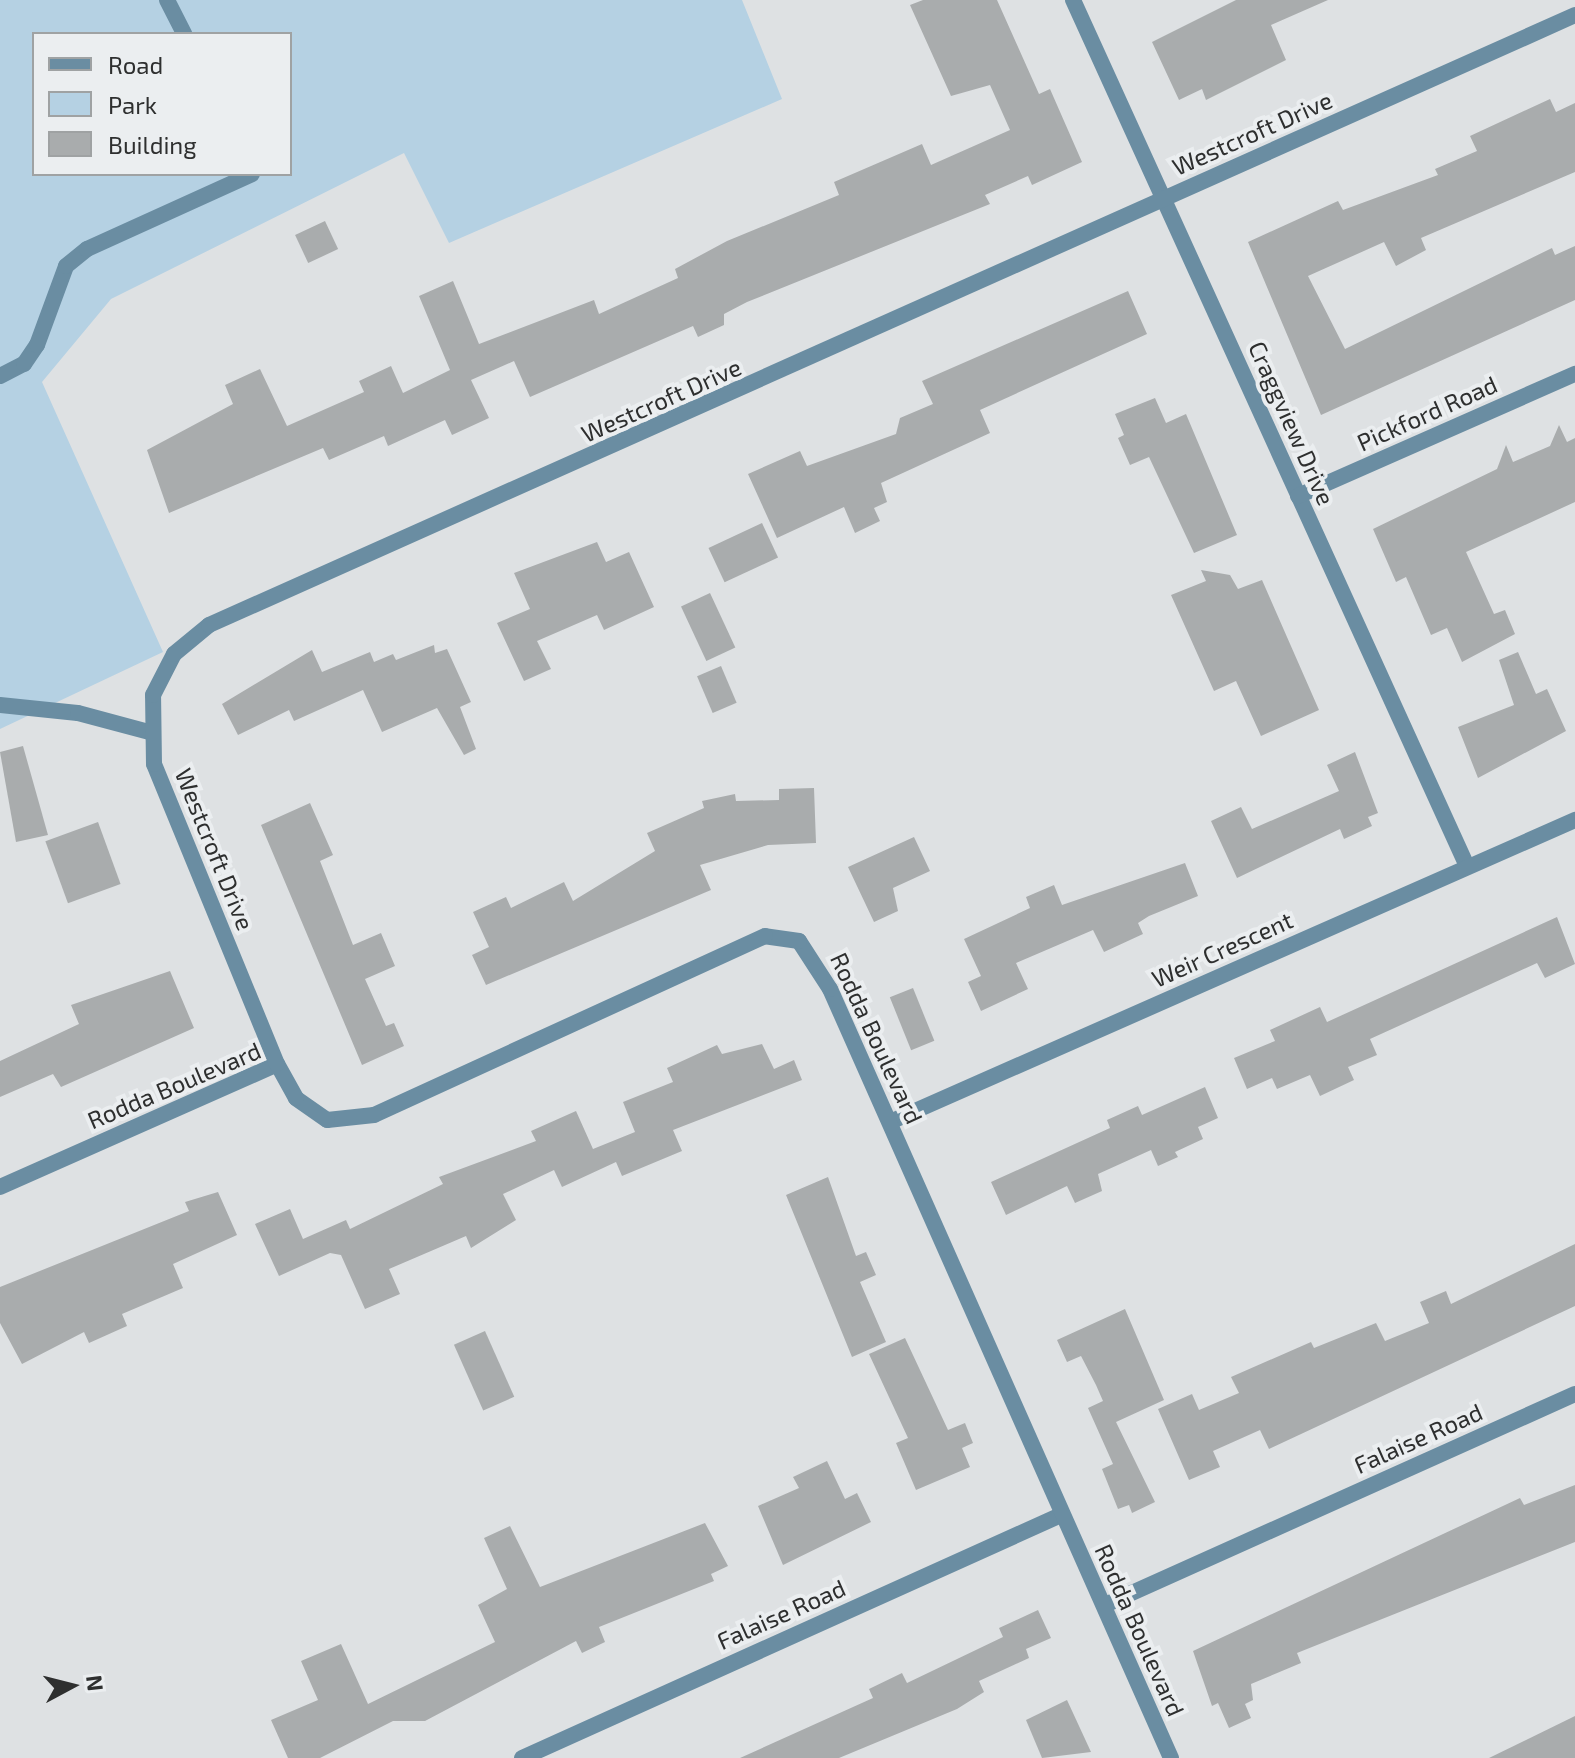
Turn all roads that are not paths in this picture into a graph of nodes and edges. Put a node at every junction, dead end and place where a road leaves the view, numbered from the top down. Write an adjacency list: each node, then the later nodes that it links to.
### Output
1 (167, 0): 4 (street)
2 (1073, 0): 6 (street, Craggview Drive)
3 (1575, 15): 6 (street, Westcroft Drive)
4 (183, 32)
5 (248, 176): 8 (street)
6 (1166, 197): 9 (street, Craggview Drive); 11 (street, Westcroft Drive)
7 (1575, 374): 9 (street, Pickford Road)
8 (0, 376)
9 (1298, 496): 13 (street, Craggview Drive)
10 (0, 705): 11 (street)
11 (149, 732): 14 (street, Westcroft Drive)
12 (1575, 820): 13 (street, Weir Crescent)
13 (1467, 866): 15 (street, Weir Crescent)
14 (277, 1064): 15 (street, Rodda Boulevard); 16 (street, Rodda Boulevard)
15 (890, 1122): 18 (street, Rodda Boulevard)
16 (0, 1187)
17 (1575, 1394): 19 (street, Falaise Road)
18 (1061, 1515): 19 (street, Rodda Boulevard); 20 (street, Falaise Road)
19 (1105, 1605): 21 (street, Rodda Boulevard)
20 (522, 1758)
21 (1171, 1758)

